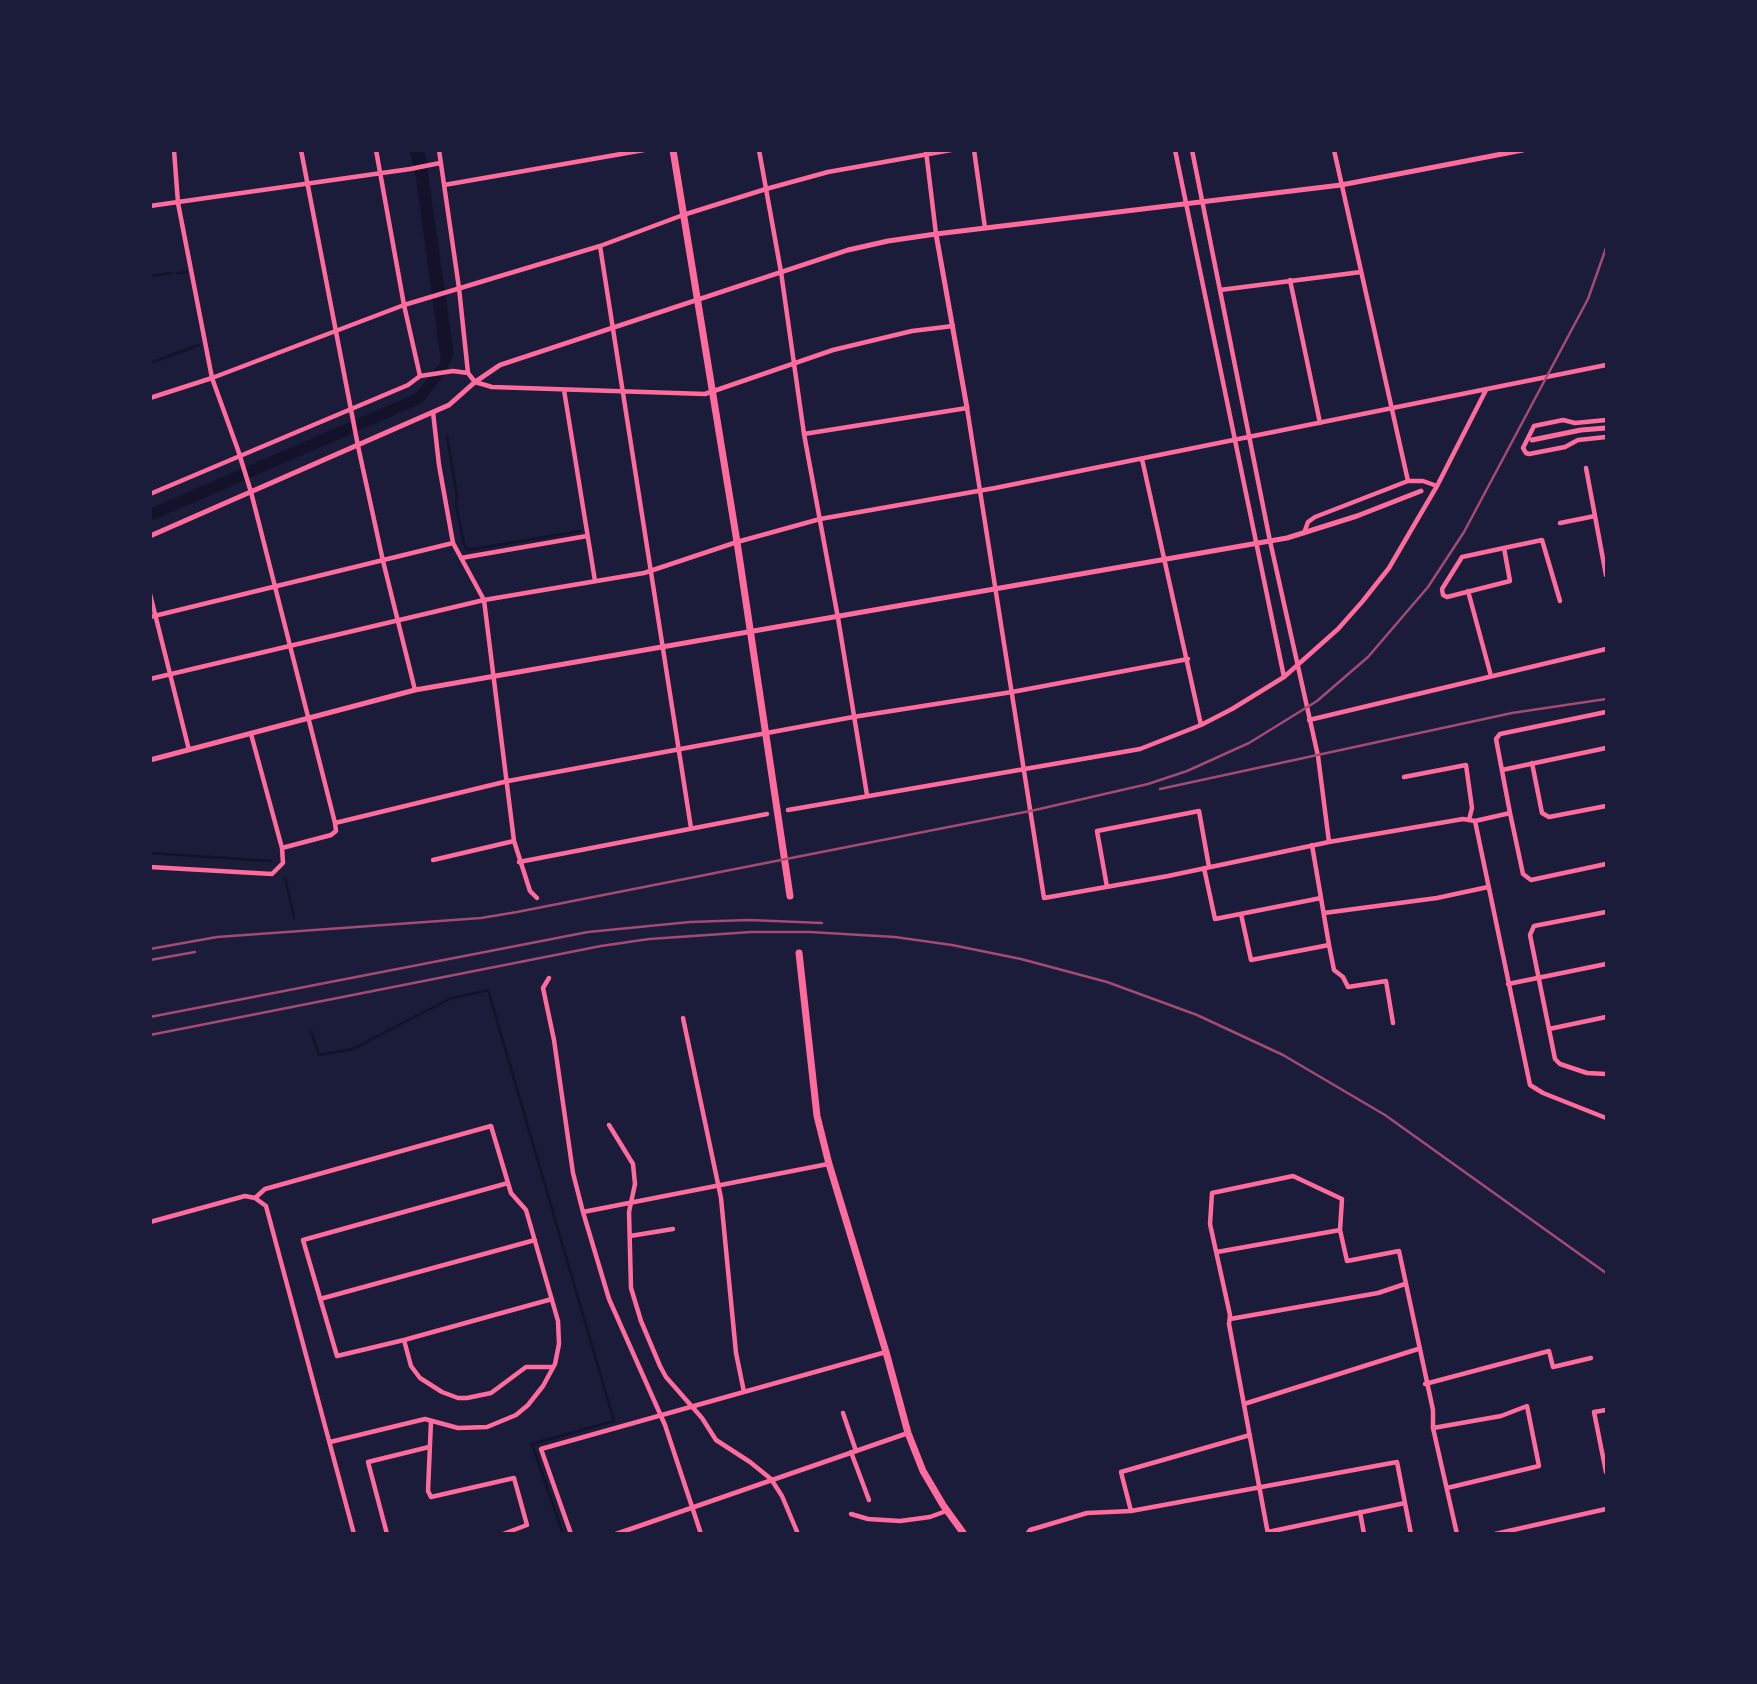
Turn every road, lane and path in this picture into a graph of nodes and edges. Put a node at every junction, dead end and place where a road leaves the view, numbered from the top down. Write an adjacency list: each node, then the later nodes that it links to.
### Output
1 (174, 150): 21 (street)
2 (301, 150): 17 (street)
3 (376, 150): 16 (street)
4 (439, 150): 15 (street)
5 (645, 150): 18 (street)
6 (673, 150): 25 (main road)
7 (760, 150): 20 (street)
8 (951, 150): 14 (street)
9 (974, 150): 26 (street)
10 (1175, 150): 23 (street)
11 (1192, 150): 22 (street)
12 (1334, 150): 19 (street)
13 (1523, 150): 19 (street)
14 (926, 152): 20 (street); 27 (street)
15 (440, 163): 16 (street); 18 (street)
16 (380, 173): 17 (street); 35 (street)
17 (308, 183): 21 (street); 38 (street)
18 (444, 185): 32 (street)
19 (1341, 185): 22 (street); 30 (street)
20 (766, 189): 25 (street); 29 (street)
21 (178, 203): 24 (street); 43 (street)
22 (1201, 203): 23 (street); 33 (street)
23 (1186, 205): 26 (street); 60 (street)
24 (150, 206)
25 (683, 215): 28 (street); 34 (main road)
26 (985, 228): 27 (street)
27 (936, 234): 29 (street); 36 (street)
28 (600, 246): 32 (street); 37 (street)
29 (781, 272): 34 (street); 39 (street)
30 (1361, 272): 31 (street); 52 (street)
31 (1290, 280): 33 (street); 55 (street)
32 (459, 288): 35 (street); 41 (street)
33 (1220, 290): 58 (street)
34 (698, 299): 37 (street); 47 (main road)
35 (404, 304): 38 (street); 42 (street)
36 (953, 326): 39 (street); 50 (street)
37 (612, 329): 44 (street); 48 (street)
38 (336, 331): 43 (street); 51 (street)
39 (795, 362): 47 (street); 57 (street)
40 (1606, 365): 45 (street)
41 (468, 373): 42 (street); 44 (street)
42 (420, 376): 51 (street)
43 (212, 378): 49 (street); 63 (street)
44 (475, 382): 46 (street); 53 (street)
45 (1486, 389): 52 (street); 67 (street)
46 (564, 390): 48 (street); 77 (street)
47 (712, 390): 48 (street); 80 (main road)
48 (622, 392): 87 (street)
49 (150, 398)
50 (967, 408): 57 (street); 68 (street)
51 (351, 409): 62 (street); 63 (street)
52 (1391, 409): 55 (street); 66 (street)
53 (433, 412): 62 (street); 79 (street)
54 (1606, 420): 59 (street)
55 (1320, 423): 58 (street)
56 (1606, 428): 61 (street)
57 (804, 434): 73 (street)
58 (1251, 436): 60 (street); 78 (street)
59 (1606, 438)
60 (1233, 440): 64 (street); 81 (street)
61 (1532, 440)
62 (358, 446): 70 (street); 85 (street)
63 (240, 456): 70 (street); 71 (street)
64 (1142, 459): 68 (street); 84 (street)
65 (1586, 468): 72 (street)
66 (1408, 481): 67 (street); 75 (street)
67 (1437, 486): 104 (street)
68 (978, 491): 73 (street); 91 (street)
69 (1421, 491): 75 (street)
70 (251, 492): 76 (street); 90 (street)
71 (150, 494)
72 (1595, 516): 74 (street); 86 (street)
73 (820, 519): 80 (street); 97 (street)
74 (1560, 523)
75 (1304, 534): 78 (street)
76 (150, 536)
77 (587, 536): 83 (street); 89 (street)
78 (1270, 541): 81 (street); 104 (street)
79 (453, 542): 83 (street); 85 (street)
80 (737, 542): 87 (street); 99 (main road)
81 (1256, 544): 84 (street); 108 (street)
82 (1504, 548): 92 (street); 92 (street); 95 (street)
83 (461, 558): 94 (street)
84 (1165, 559): 91 (street); 103 (street)
85 (383, 561): 90 (street); 98 (street)
86 (1605, 563): 88 (street)
87 (651, 570): 89 (street); 101 (street)
88 (1606, 575)
89 (595, 581): 94 (street)
90 (276, 585): 96 (street); 100 (street)
91 (994, 590): 97 (street); 111 (street)
92 (1468, 591): 106 (street)
93 (150, 594): 96 (street)
94 (485, 600): 98 (street); 107 (street)
95 (1560, 601)
96 (153, 617): 105 (street)
97 (838, 618): 99 (street); 113 (street)
98 (399, 621): 100 (street); 110 (street)
99 (750, 632): 101 (street); 117 (main road)
100 (290, 646): 105 (street); 114 (street)
101 (663, 648): 107 (street); 121 (street)
102 (1606, 649): 106 (street)
103 (1188, 659): 111 (street); 116 (street)
104 (1297, 666): 108 (street); 115 (street)
105 (171, 674): 109 (street); 120 (street)
106 (1491, 676): 115 (street)
107 (494, 677): 110 (street); 127 (street)
108 (1284, 677): 116 (street)
109 (150, 679)
110 (415, 690): 114 (street)
111 (1012, 692): 113 (street); 124 (street)
112 (1606, 712): 125 (street)
113 (853, 717): 117 (street); 128 (street)
114 (310, 718): 118 (street); 134 (street)
115 (1309, 720): 137 (street)
116 (1200, 725): 124 (street)
117 (767, 733): 121 (street); 147 (main road)
118 (251, 734): 120 (street); 139 (street)
119 (1606, 748): 123 (street)
120 (189, 750): 122 (street)
121 (679, 750): 127 (street); 135 (street)
122 (150, 760)
123 (1532, 763): 125 (street); 129 (street)
124 (1023, 769): 128 (street); 145 (street)
125 (1502, 770): 131 (street)
126 (1404, 778): 133 (street)
127 (508, 781): 134 (street); 136 (street)
128 (867, 794): 130 (street)
129 (1606, 806)
130 (788, 810)
131 (1510, 813): 133 (street); 142 (street)
132 (767, 814): 135 (street)
133 (1472, 820): 137 (street); 146 (street)
134 (335, 823): 139 (street)
135 (691, 828): 141 (street)
136 (514, 841): 140 (street); 141 (street)
137 (1329, 842): 138 (street)
138 (1312, 845): 144 (street); 149 (street)
139 (282, 848): 143 (street)
140 (433, 860)
141 (519, 862): 148 (street)
142 (1606, 864)
143 (150, 867)
144 (1207, 867): 145 (street); 145 (street); 152 (street)
145 (1107, 887)
146 (1488, 887): 151 (street); 158 (street)
147 (790, 896)
148 (537, 898)
149 (1321, 898): 151 (street); 152 (street)
150 (1606, 912): 156 (street)
151 (1324, 913): 153 (street)
152 (1241, 914): 153 (street)
153 (1329, 945): 161 (street)
154 (799, 953): 166 (main road)
155 (1606, 964): 156 (street)
156 (1539, 977): 158 (street); 162 (street)
157 (549, 978): 171 (street)
158 (1508, 984): 164 (street)
159 (1606, 1017): 162 (street)
160 (683, 1018): 168 (street)
161 (1393, 1023)
162 (1549, 1029): 163 (street)
163 (1606, 1074)
164 (1606, 1118)
165 (609, 1125): 170 (street)
166 (829, 1164): 168 (street); 184 (main road)
167 (508, 1183): 169 (street); 176 (street); 179 (street)
168 (718, 1186): 170 (street); 188 (street)
169 (255, 1198): 172 (street); 198 (street)
170 (632, 1202): 171 (street); 175 (street)
171 (583, 1212): 193 (street)
172 (150, 1222)
173 (673, 1229): 175 (street)
174 (1340, 1230): 177 (street); 177 (street); 178 (street)
175 (630, 1236): 190 (street)
176 (535, 1240): 179 (street); 180 (street)
177 (1216, 1252): 181 (street)
178 (1405, 1284): 181 (street); 183 (street)
179 (320, 1299): 182 (street)
180 (552, 1299): 182 (street); 186 (street)
181 (1230, 1319): 189 (street)
182 (404, 1340): 186 (street)
183 (1418, 1349): 187 (street); 189 (street)
184 (886, 1352): 188 (street); 196 (main road)
185 (1591, 1358): 187 (street)
186 (553, 1367): 194 (street)
187 (1425, 1384): 195 (street)
188 (744, 1392): 190 (street)
189 (1244, 1404): 197 (street)
190 (692, 1406): 193 (street); 203 (street)
191 (1606, 1410): 201 (street)
192 (843, 1413): 200 (street)
193 (660, 1416): 208 (street); 218 (street)
194 (431, 1421): 198 (street); 199 (street)
195 (1433, 1428): 204 (street); 204 (street)
196 (908, 1433): 200 (street); 210 (main road)
197 (1250, 1435): 205 (street); 211 (street)
198 (330, 1442): 215 (street)
199 (429, 1447): 216 (street); 217 (street)
200 (854, 1451): 203 (street); 206 (street)
201 (1605, 1460): 202 (street)
202 (1606, 1472)
203 (771, 1479): 208 (street); 221 (street)
204 (1447, 1488): 226 (street)
205 (1261, 1489): 207 (street); 211 (street); 214 (street)
206 (869, 1500)
207 (1405, 1503): 212 (street); 225 (street)
208 (691, 1507): 219 (street); 220 (street)
209 (1606, 1509): 227 (street)
210 (947, 1510): 213 (street); 222 (main road)
211 (1132, 1511): 223 (street)
212 (1360, 1512): 214 (street); 224 (street)
213 (851, 1514)
214 (1268, 1533)
215 (354, 1534)
216 (387, 1534)
217 (503, 1534)
218 (571, 1534)
219 (616, 1534)
220 (701, 1534)
221 (798, 1534)
222 (964, 1534)
223 (1027, 1534)
224 (1364, 1534)
225 (1411, 1534)
226 (1457, 1534)
227 (1496, 1534)

